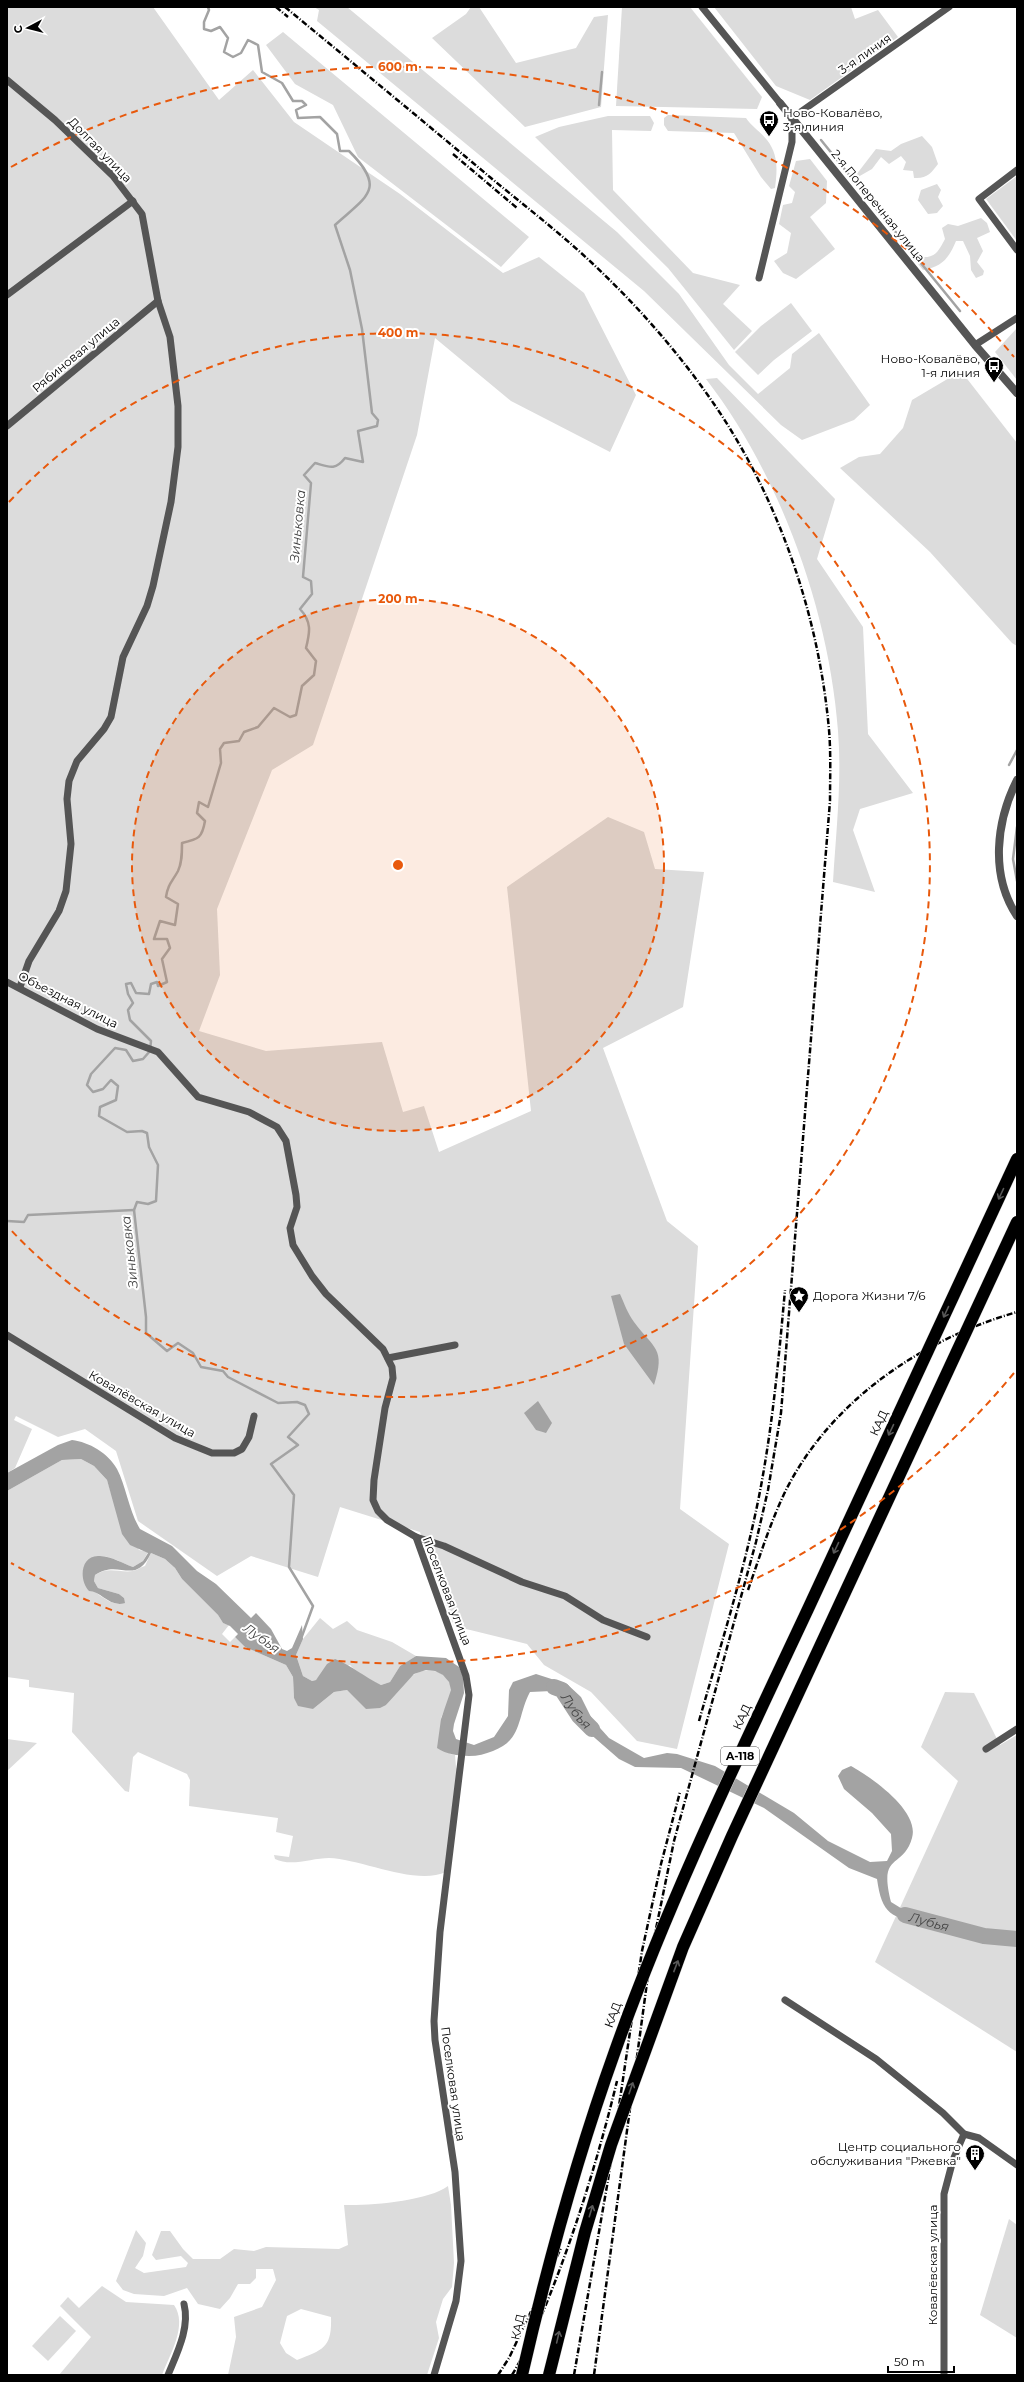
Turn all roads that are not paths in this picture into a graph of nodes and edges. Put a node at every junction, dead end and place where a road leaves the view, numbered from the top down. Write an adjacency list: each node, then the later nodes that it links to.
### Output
1 (702, 7): 4 (street, 2-я Поперечная улица)
2 (949, 7): 5 (street, 3-я линия)
3 (7, 80): 7 (street, Долгая улица)
4 (780, 103): 5 (street, 2-я Поперечная улица)
5 (792, 118): 9 (street); 13 (street, 2-я Поперечная улица)
6 (1017, 170): 8 (street)
7 (133, 201): 10 (street); 11 (street, Долгая улица)
8 (1017, 250)
9 (759, 278)
10 (7, 294)
11 (158, 301): 15 (street, Рябиновая улица); 19 (street, Долгая улица)
12 (1017, 318): 13 (street)
13 (975, 345): 14 (street, 2-я Поперечная улица)
14 (1017, 393)
15 (7, 426)
16 (1017, 780): 17 (street)
17 (1017, 916)
18 (7, 982): 19 (street, Объездная улица)
19 (20, 987): 24 (street, Объездная улица)
20 (1017, 1159): 36 (highway, КАД / А-118, one-way to 36, bridge)
21 (1017, 1222): 37 (highway, А-118, one-way to 21, bridge)
22 (7, 1335): 25 (street, Ковалёвская улица)
23 (455, 1345): 24 (street)
24 (388, 1358): 26 (street, Поселковая улица)
25 (254, 1416)
26 (416, 1537): 27 (street); 35 (street, Поселковая улица)
27 (647, 1637)
28 (1017, 1729): 29 (street)
29 (986, 1749)
30 (785, 2000): 31 (street)
31 (964, 2134): 32 (street); 38 (street, Ковалёвская улица)
32 (1017, 2165)
33 (184, 2304): 34 (street)
34 (168, 2375)
35 (434, 2375)
36 (522, 2375)
37 (549, 2375)
38 (944, 2375)

